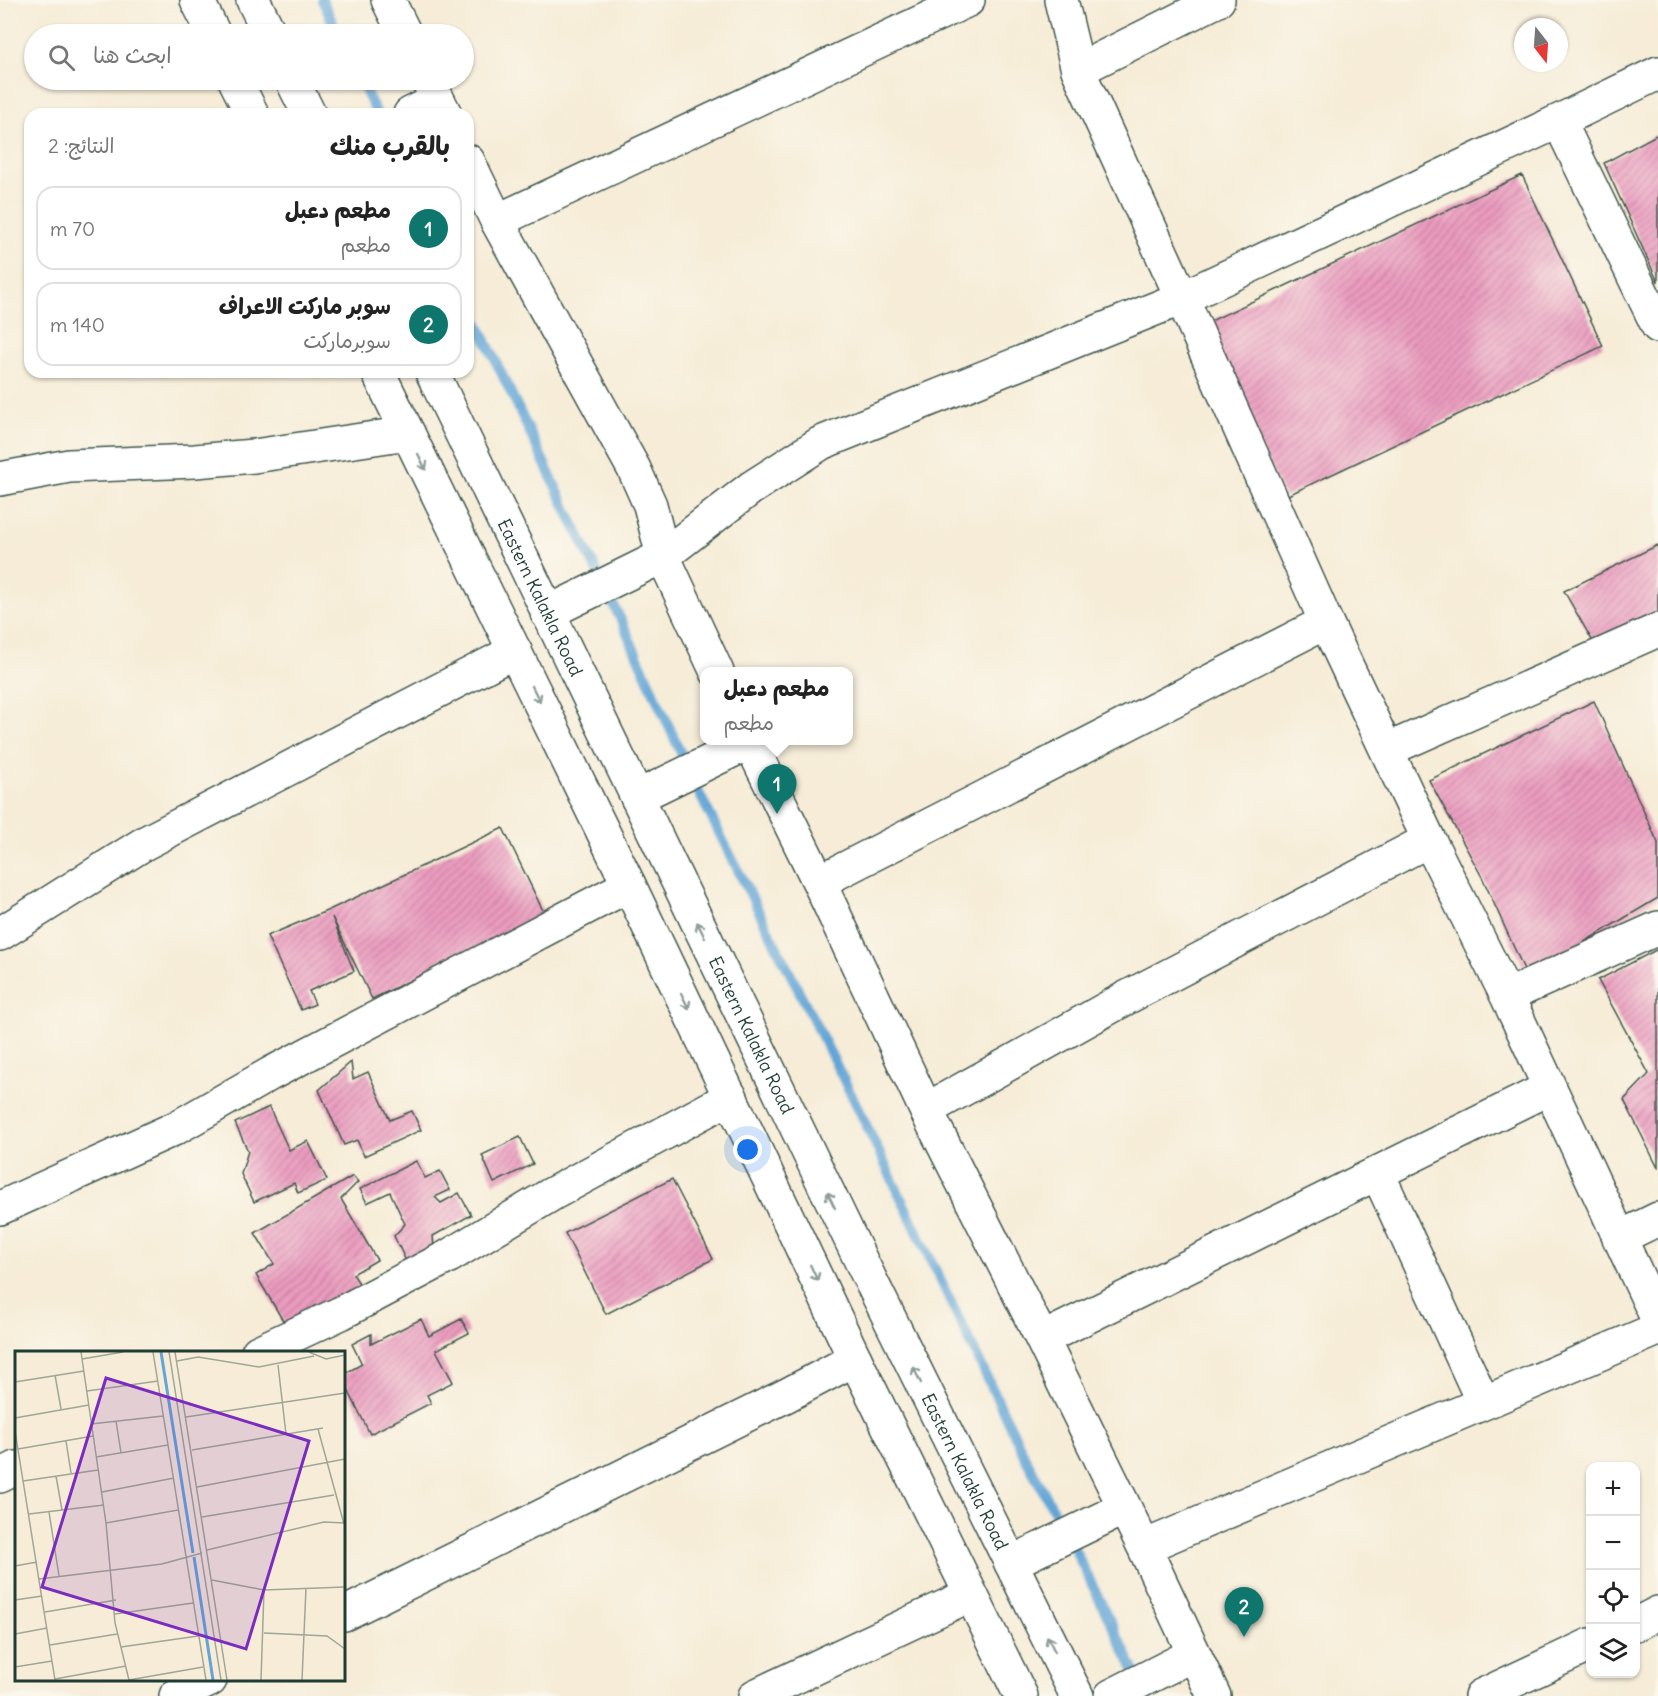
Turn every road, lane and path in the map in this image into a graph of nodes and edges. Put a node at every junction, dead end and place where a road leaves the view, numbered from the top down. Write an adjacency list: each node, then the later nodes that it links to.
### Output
1 (197, 0): 7 (street)
2 (253, 0): 8 (street)
3 (388, 0): 9 (street)
4 (968, 0): 18 (street)
5 (1061, 0): 10 (street)
6 (1218, 0): 10 (street)
7 (209, 24)
8 (265, 24)
9 (400, 24)
10 (1078, 70): 19 (street)
11 (1658, 73): 16 (street)
12 (240, 90): 14 (street)
13 (297, 90): 15 (street)
14 (249, 108)
15 (306, 108)
16 (1559, 121): 19 (street); 20 (street)
17 (474, 173): 18 (street)
18 (498, 221): 25 (street)
19 (1182, 298): 25 (street); 27 (street)
20 (1658, 326)
21 (381, 378): 23 (street)
22 (435, 378): 26 (street, Eastern Kalakla Road)
23 (408, 433): 24 (street); 29 (street, one-way to 29)
24 (0, 479)
25 (663, 556): 26 (street); 30 (street)
26 (547, 613): 34 (street, Eastern Kalakla Road)
27 (1326, 622): 33 (street); 36 (street)
28 (1658, 630): 33 (street)
29 (515, 651): 37 (street, one-way to 37); 39 (street)
30 (715, 667)
31 (742, 745): 34 (street)
32 (752, 745): 36 (street)
33 (1387, 750): 35 (street)
34 (637, 797): 58 (street, Eastern Kalakla Road, one-way to 34)
35 (1429, 840): 40 (street); 43 (street)
36 (819, 882): 43 (street)
37 (629, 885): 42 (street, one-way to 42); 45 (street)
38 (1658, 928): 40 (street)
39 (0, 934)
40 (1507, 996): 41 (street)
41 (1549, 1088): 44 (street); 47 (street)
42 (731, 1097): 51 (street); 52 (street, one-way to 52)
43 (926, 1110): 50 (street)
44 (1378, 1174): 50 (street); 53 (street)
45 (0, 1208)
46 (1658, 1219): 47 (street)
47 (1619, 1238): 48 (street)
48 (1658, 1320)
49 (1658, 1329): 53 (street)
50 (1042, 1339): 56 (street)
51 (262, 1351)
52 (855, 1359): 59 (street); 61 (street)
53 (1483, 1402): 57 (street)
54 (15, 1468): 55 (street)
55 (0, 1476)
56 (1124, 1508): 57 (street); 58 (street)
57 (1144, 1547): 64 (street)
58 (1011, 1563): 67 (street, Eastern Kalakla Road, one-way to 58)
59 (970, 1595): 65 (street); 66 (street)
60 (1658, 1613): 62 (street)
61 (345, 1614)
62 (1640, 1621)
63 (1586, 1647): 70 (street)
64 (1194, 1654): 68 (street); 69 (street)
65 (755, 1696)
66 (1021, 1696)
67 (1077, 1696)
68 (1111, 1696)
69 (1214, 1696)
70 (1481, 1696)

